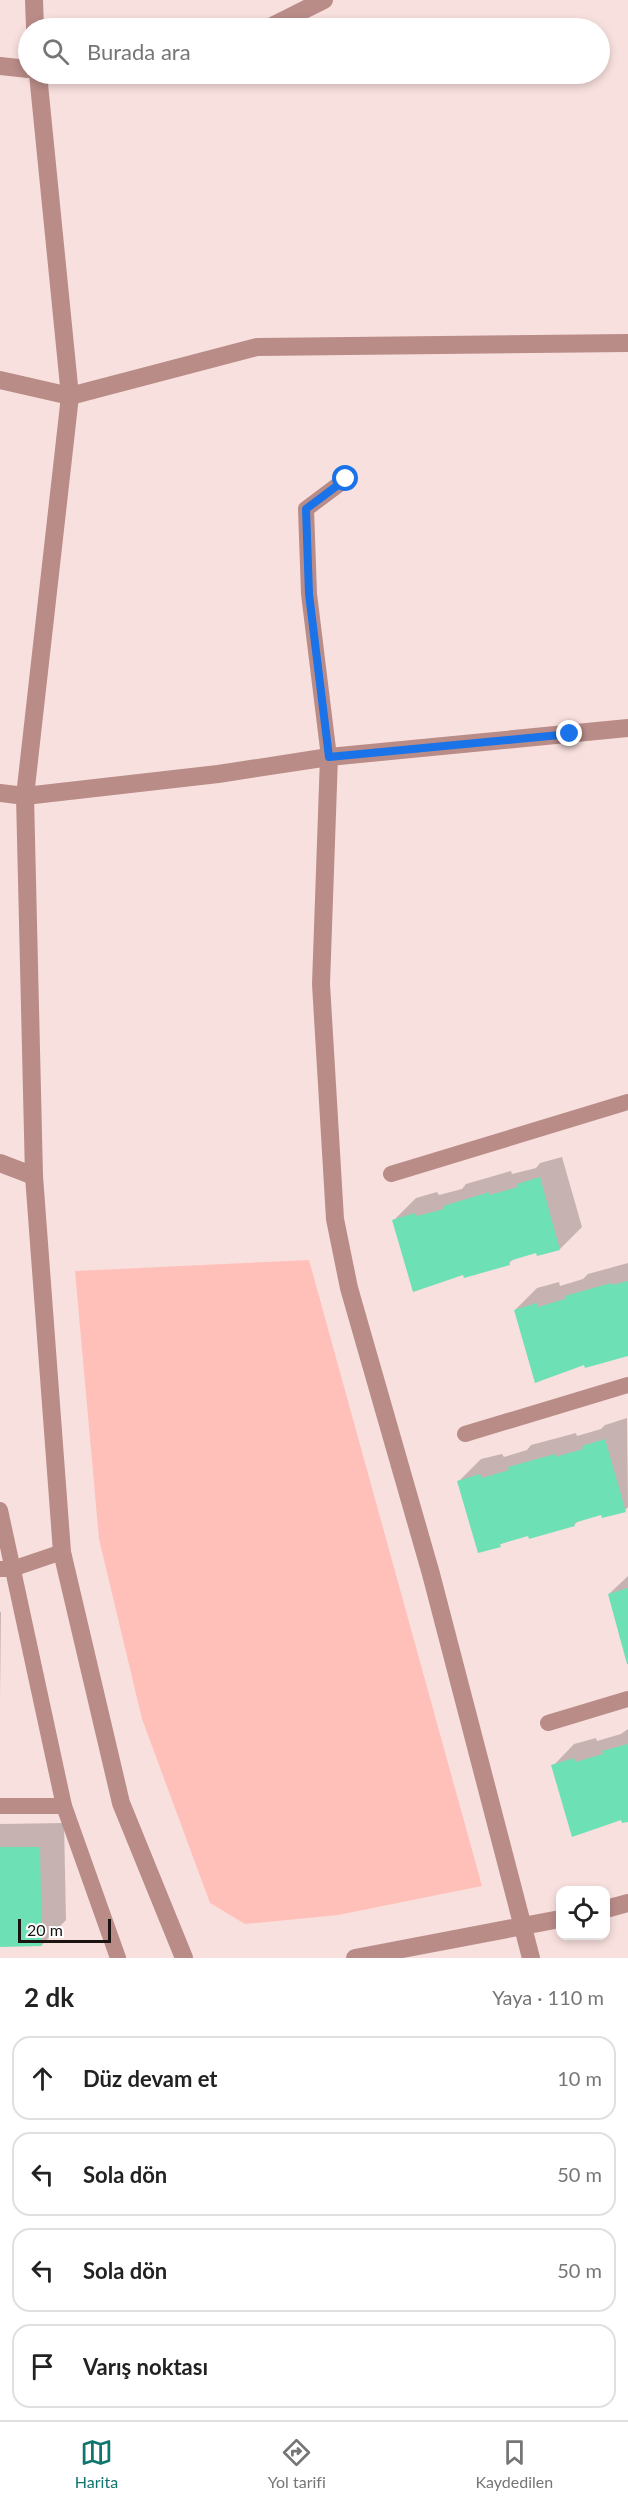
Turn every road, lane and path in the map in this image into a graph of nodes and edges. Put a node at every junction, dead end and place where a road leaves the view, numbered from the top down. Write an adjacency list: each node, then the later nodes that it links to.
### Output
1 (34, 0): 3 (street)
2 (324, 0): 4 (street)
3 (35, 18)
4 (288, 18)
5 (0, 66): 6 (street)
6 (18, 68)
7 (39, 84): 10 (street)
8 (628, 343): 10 (street)
9 (0, 380): 10 (street)
10 (70, 396): 15 (street)
11 (346, 479): 13 (lane)
12 (628, 728): 13 (street)
13 (329, 757): 15 (street); 32 (street)
14 (0, 793): 15 (street)
15 (25, 796): 19 (street)
16 (628, 1102): 18 (lane)
17 (0, 1163): 19 (street)
18 (391, 1174)
19 (34, 1176): 23 (street)
20 (628, 1385): 21 (lane)
21 (465, 1434)
22 (0, 1510): 24 (lane)
23 (62, 1552): 24 (lane); 34 (street)
24 (6, 1569): 28 (lane)
25 (628, 1699): 26 (lane)
26 (548, 1723)
27 (0, 1806): 28 (lane)
28 (64, 1806): 33 (lane)
29 (628, 1904): 30 (street)
30 (610, 1908)
31 (556, 1920): 32 (street)
32 (522, 1928): 35 (street); 36 (street)
33 (118, 1958)
34 (183, 1958)
35 (355, 1958)
36 (531, 1958)

